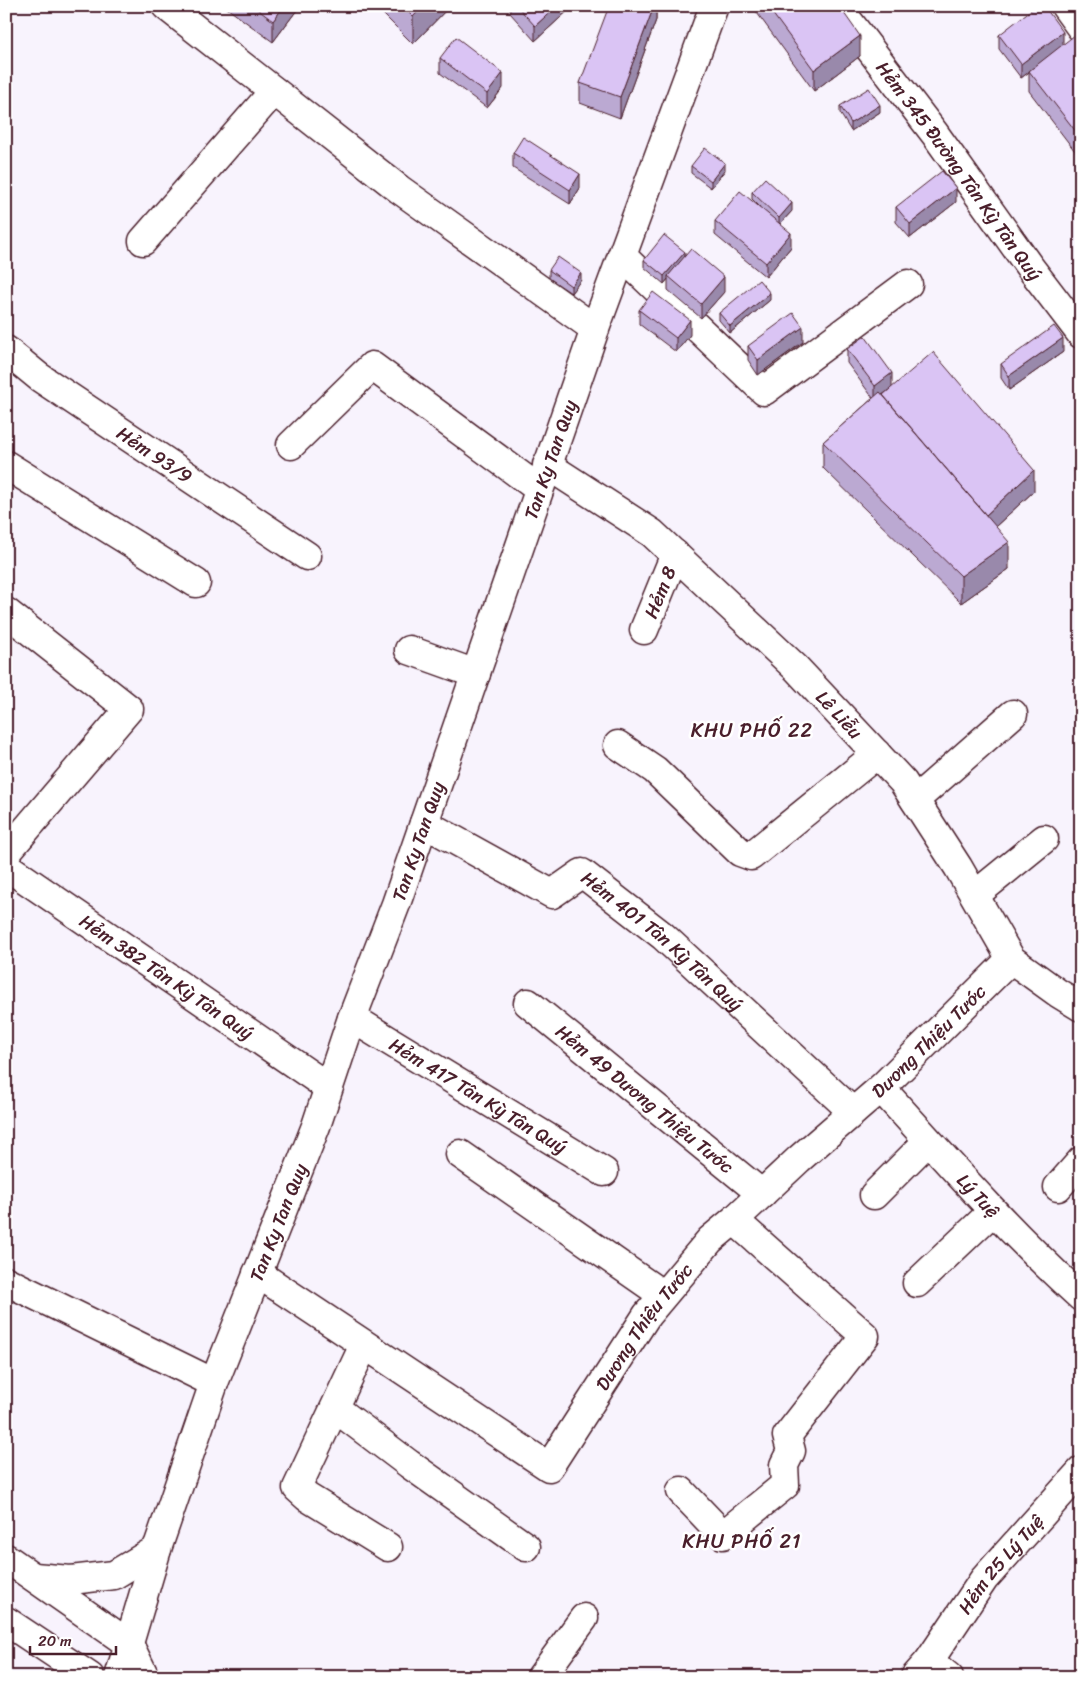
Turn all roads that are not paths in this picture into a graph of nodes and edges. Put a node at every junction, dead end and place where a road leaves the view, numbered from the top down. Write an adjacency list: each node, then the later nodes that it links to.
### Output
1 (166, 6): 6 (street)
2 (714, 6): 8 (street, Tan Ky Tan Quy)
3 (837, 6): 11 (street, Hẻm 345 Đường Tân Kỳ Tân Quý)
4 (1065, 6): 5 (street)
5 (1081, 28)
6 (274, 91): 7 (street); 10 (street)
7 (143, 241)
8 (622, 256): 9 (street); 10 (street, Tan Ky Tan Quy)
9 (908, 284)
10 (595, 329): 15 (street, Tan Ky Tan Quy)
11 (1081, 334)
12 (6, 350): 17 (street, Hẻm 93/9)
13 (291, 445): 15 (street, Lê Liễu)
14 (6, 465): 18 (street)
15 (543, 477): 16 (street, Lê Liễu); 22 (street, Tan Ky Tan Quy)
16 (675, 554): 20 (street, Hẻm 8); 25 (street, Lê Liễu)
17 (308, 556)
18 (196, 583)
19 (6, 612): 29 (street)
20 (644, 630)
21 (409, 650): 22 (street)
22 (476, 674): 27 (street, Tan Ky Tan Quy)
23 (1013, 714): 26 (street)
24 (618, 745): 25 (street)
25 (877, 754): 26 (street, Lê Liễu)
26 (915, 800): 31 (street, Lê Liễu)
27 (424, 823): 35 (street, Tan Ky Tan Quy); 38 (street, Hẻm 401 Tân Kỳ Tân Quý)
28 (1044, 839): 31 (street)
29 (6, 853)
30 (6, 866): 36 (street, Hẻm 382 Tân Kỳ Tân Quý)
31 (975, 895): 32 (street, Lê Liễu)
32 (1011, 959): 34 (street, Lê Liễu); 37 (street, Dương Thiệu Tước)
33 (528, 1003): 44 (street, Hẻm 49 Dương Thiệu Tước)
34 (1081, 1007)
35 (352, 1018): 36 (street, Tan Ky Tan Quy); 42 (street, Hẻm 417 Tân Kỳ Tân Quý)
36 (328, 1087): 48 (street, Tan Ky Tan Quy)
37 (881, 1088): 38 (street, Dương Thiệu Tước); 39 (street, Lý Tuệ)
38 (853, 1112): 44 (street, Dương Thiệu Tước)
39 (928, 1141): 45 (street); 46 (street, Lý Tuệ)
40 (460, 1154): 51 (street)
41 (1081, 1161): 43 (street)
42 (604, 1172)
43 (1058, 1187)
44 (762, 1194): 47 (street, Dương Thiệu Tước)
45 (874, 1195)
46 (992, 1212): 50 (street); 52 (street, Lý Tuệ)
47 (734, 1220): 51 (street, Dương Thiệu Tước); 57 (street)
48 (257, 1273): 53 (street, Dương Thiệu Tước); 54 (street, Tan Ky Tan Quy)
49 (6, 1281): 54 (street)
50 (917, 1282)
51 (663, 1295): 53 (street, Dương Thiệu Tước)
52 (1081, 1297)
53 (364, 1345): 55 (street)
54 (214, 1383): 60 (street, Tan Ky Tan Quy)
55 (335, 1408): 58 (street); 59 (street)
56 (1081, 1471): 67 (street, Hẻm 25 Lý Tuệ)
57 (681, 1491)
58 (526, 1547)
59 (388, 1548)
60 (157, 1549): 62 (street); 65 (street, Tan Ky Tan Quy)
61 (6, 1558): 62 (street)
62 (33, 1577): 65 (street)
63 (584, 1618): 71 (street)
64 (6, 1621): 66 (street)
65 (129, 1644): 69 (street, Tan Ky Tan Quy); 70 (street)
66 (60, 1666): 68 (street)
67 (931, 1671)
68 (90, 1677)
69 (119, 1677)
70 (145, 1677)
71 (541, 1677)

